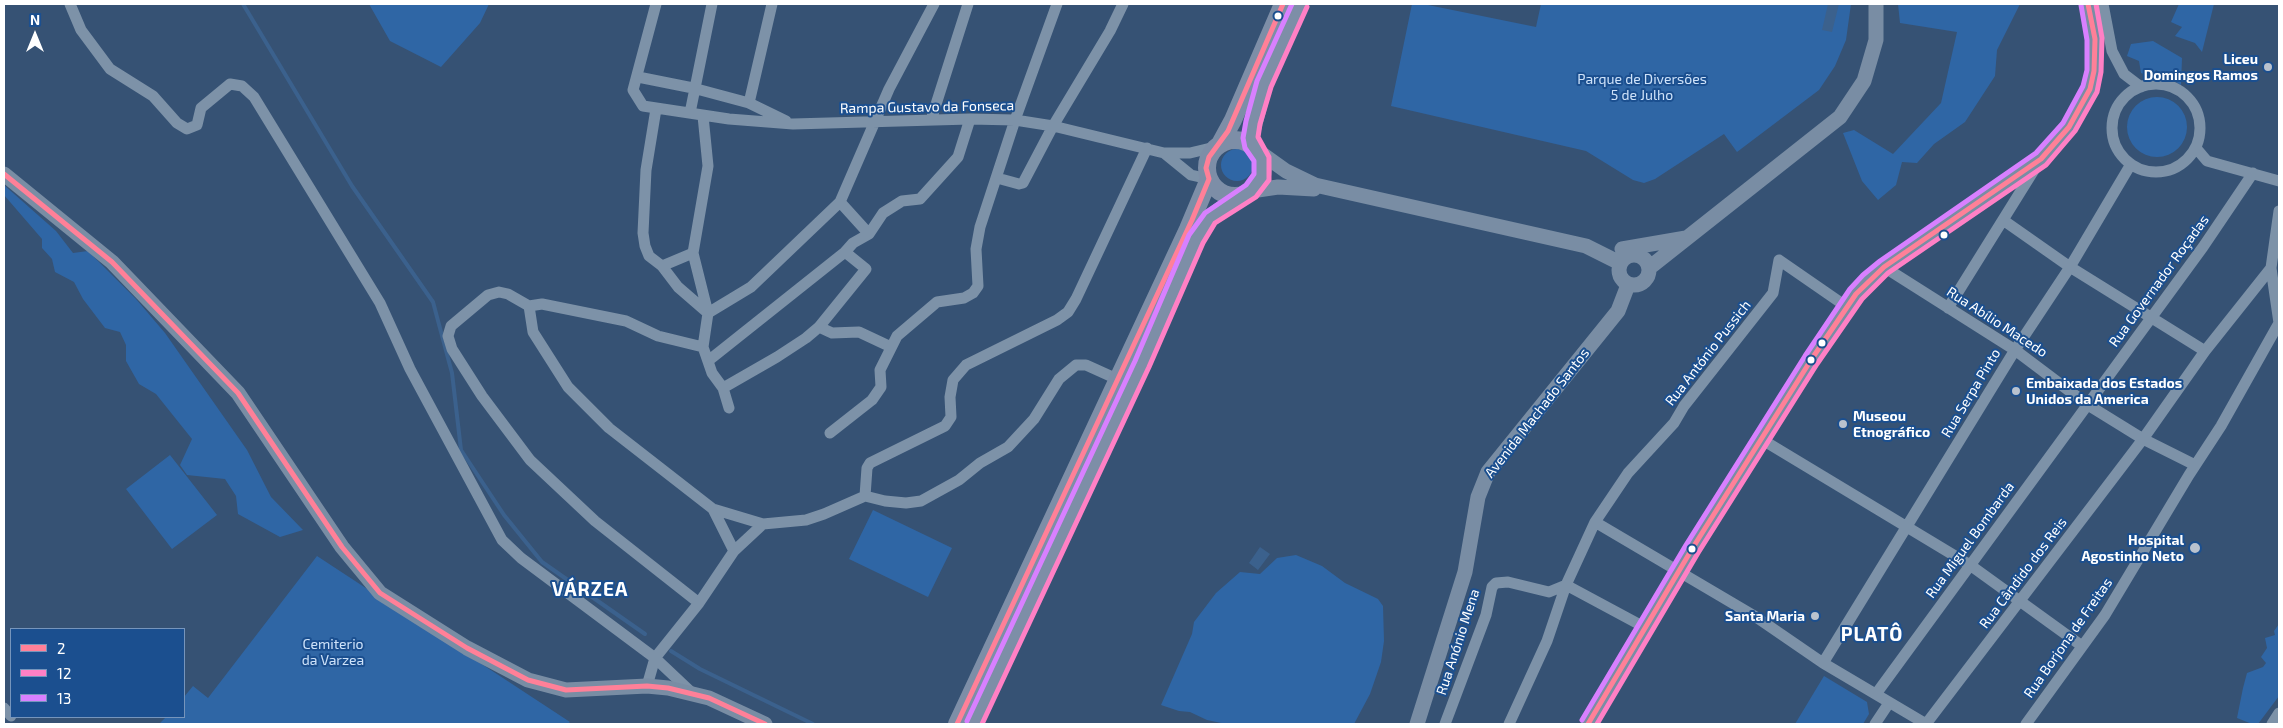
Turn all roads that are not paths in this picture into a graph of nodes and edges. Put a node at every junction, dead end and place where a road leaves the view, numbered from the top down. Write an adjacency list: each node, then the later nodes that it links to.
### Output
1 (70, 4): 88 (street)
2 (656, 4): 14 (street)
3 (712, 4): 16 (street)
4 (772, 4): 17 (street)
5 (934, 4): 24 (street)
6 (968, 4): 22 (street)
7 (1057, 4): 23 (street)
8 (1123, 4): 26 (street)
9 (1283, 4): 27 (main road)
10 (1300, 4): 29 (main road)
11 (1876, 4): 45 (street)
12 (2088, 4): 32 (street)
13 (2103, 4): 15 (street)
14 (638, 77): 16 (street, Rampa Gustavo da Fonseca); 18 (street)
15 (2141, 87): 30 (street); 33 (street)
16 (693, 88): 17 (street, Rampa Gustavo da Fonseca); 19 (street)
17 (749, 103): 25 (street, Rampa Gustavo da Fonseca)
18 (656, 109): 19 (street); 50 (street)
19 (690, 113): 20 (street)
20 (703, 116): 25 (street); 48 (street)
21 (970, 119): 22 (street, Rampa Gustavo da Fonseca); 23 (street, Rampa Gustavo da Fonseca); 44 (street)
22 (930, 120): 24 (street, Rampa Gustavo da Fonseca)
23 (1015, 120): 26 (street, Rampa Gustavo da Fonseca); 36 (street)
24 (875, 123): 25 (street, Rampa Gustavo da Fonseca); 41 (street)
25 (793, 124)
26 (1053, 126): 28 (street, Rampa Gustavo da Fonseca); 36 (street)
27 (1217, 146): 29 (main road); 31 (street, Rampa Gustavo da Fonseca); 37 (main road)
28 (1147, 148): 31 (street, Rampa Gustavo da Fonseca); 75 (street)
29 (1255, 148): 39 (street); 40 (main road)
30 (2196, 148): 33 (street); 34 (street)
31 (1164, 153): 37 (street, Rampa Gustavo da Fonseca)
32 (2041, 158): 43 (street); 51 (street)
33 (2131, 164): 52 (street, Rua Serpa Pinto)
34 (2253, 173): 38 (street); 60 (street, Rua Governador Roçadas)
35 (4, 174): 90 (street)
36 (997, 178): 63 (street)
37 (1209, 179): 40 (main road); 67 (main road)
38 (2279, 181)
39 (1341, 192): 40 (street); 46 (street)
40 (1247, 193): 98 (main road)
41 (840, 202): 44 (street); 59 (street)
42 (2279, 210): 54 (street)
43 (2003, 220): 52 (street); 58 (street)
44 (869, 234): 47 (street)
45 (1687, 238): 46 (street); 53 (street)
46 (1598, 251): 49 (street)
47 (845, 252): 61 (street); 66 (street)
48 (693, 253): 50 (street); 59 (street)
49 (1620, 263): 53 (street); 55 (street)
50 (662, 266): 59 (street)
51 (1884, 267): 57 (street); 58 (street, Rua Abílio Macedo)
52 (2070, 267): 60 (street); 64 (street, Rua Serpa Pinto)
53 (1649, 268): 55 (street)
54 (2271, 268): 65 (street, Rua Cândido dos Reis); 74 (street, Rua Borjona de Freitas)
55 (1628, 285): 99 (street, Avenida Machado Santos)
56 (529, 306): 62 (street); 76 (street); 84 (street)
57 (1847, 307): 73 (street); 77 (street, Rua António Pussich)
58 (1948, 308): 64 (street, Rua Abílio Macedo)
59 (708, 313): 62 (street)
60 (2151, 317): 65 (street); 69 (street, Rua Governador Roçadas)
61 (819, 327): 63 (street); 68 (street)
62 (703, 347): 66 (street)
63 (891, 347): 71 (street)
64 (2015, 350): 69 (street, Rua Abílio Macedo); 79 (street, Rua Serpa Pinto)
65 (2206, 350): 72 (street, Rua Cândido dos Reis)
66 (708, 361): 68 (street)
67 (1117, 379): 75 (street); 97 (main road)
68 (723, 388): 70 (street)
69 (2088, 405): 72 (street, Rua Abílio Macedo); 81 (street, Rua Miguel Bombarda)
70 (730, 408)
71 (830, 433)
72 (2143, 439): 74 (street, Rua Abílio Macedo); 85 (street, Rua Cândido dos Reis)
73 (1761, 440): 79 (street); 82 (street)
74 (2195, 465): 87 (street, Rua Borjona de Freitas)
75 (865, 496): 78 (street)
76 (712, 509): 78 (street); 80 (street)
77 (1595, 522): 82 (street); 83 (street)
78 (763, 524): 80 (street)
79 (1907, 526): 81 (street); 89 (street, Rua Serpa Pinto)
80 (734, 551): 84 (street)
81 (1970, 565): 85 (street); 92 (street, Rua Miguel Bombarda)
82 (1679, 570): 86 (street); 89 (street)
83 (1566, 585): 86 (street); 100 (street, Rua Anónio Mena); 101 (street)
84 (699, 603): 88 (street)
85 (2019, 603): 87 (street); 104 (street, Rua Cândido dos Reis)
86 (1646, 628): 102 (street)
87 (2082, 646): 105 (street, Rua Borjona de Freitas)
88 (654, 658): 90 (street); 91 (street)
89 (1823, 663): 92 (street)
90 (647, 686): 91 (street)
91 (691, 692): 95 (street)
92 (1876, 694): 93 (street)
93 (1889, 703): 103 (street); 104 (street)
94 (2279, 713): 106 (street)
95 (748, 721): 96 (street)
96 (765, 724)
97 (957, 724)
98 (974, 724)
99 (1417, 724)
100 (1445, 724)
101 (1509, 724)
102 (1588, 724)
103 (1875, 724)
104 (1926, 724)
105 (2026, 724)
106 (2272, 724)

